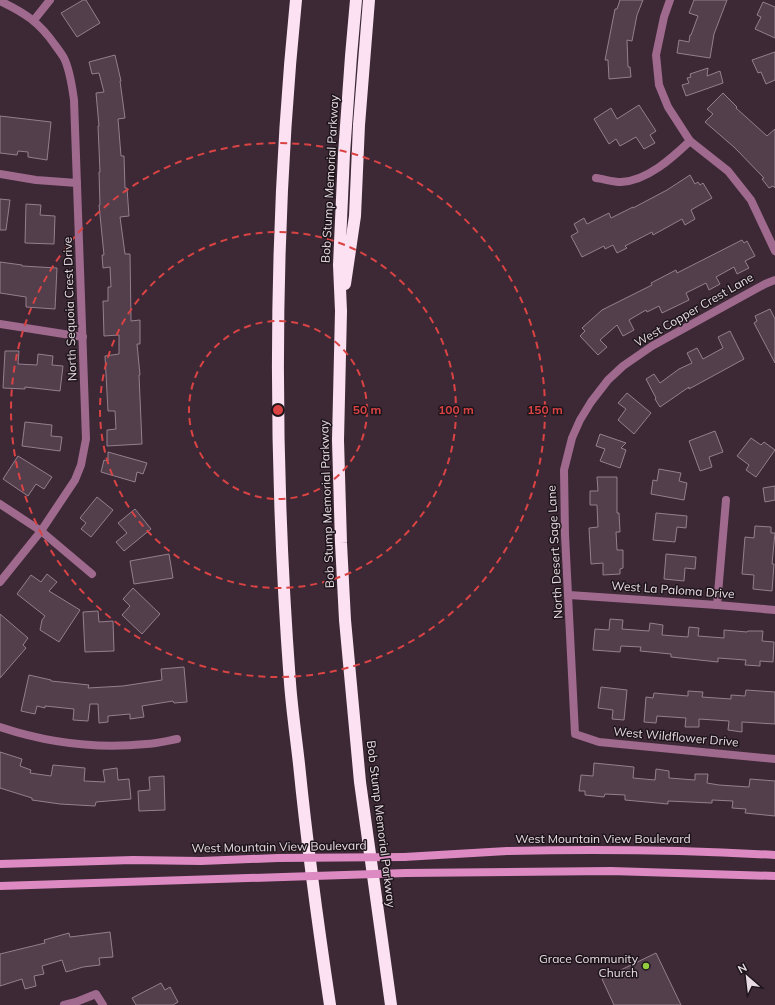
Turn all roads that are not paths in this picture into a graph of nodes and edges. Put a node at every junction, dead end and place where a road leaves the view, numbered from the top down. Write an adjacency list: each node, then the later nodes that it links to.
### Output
1 (50, 0): 8 (street)
2 (289, 0): 9 (highway)
3 (296, 0): 9 (highway)
4 (356, 0): 16 (highway, Bob Stump Memorial Parkway)
5 (369, 0): 16 (highway)
6 (670, 0): 10 (street)
7 (0, 1): 8 (street, North Sequoia Crest Drive)
8 (34, 20): 13 (street, North Sequoia Crest Drive)
9 (288, 70): 38 (highway)
10 (690, 141): 12 (street); 14 (street)
11 (0, 174): 13 (street)
12 (596, 178)
13 (77, 183): 18 (street, North Sequoia Crest Drive)
14 (775, 251)
15 (775, 280): 19 (street, West Copper Crest Lane)
16 (341, 311): 39 (highway, Bob Stump Memorial Parkway)
17 (0, 324): 18 (street)
18 (82, 337): 22 (street, North Sequoia Crest Drive)
19 (608, 380): 25 (street, North Desert Sage Lane)
20 (726, 500): 26 (street)
21 (0, 504): 22 (street)
22 (41, 532): 23 (street); 24 (street, North Sequoia Crest Drive)
23 (92, 574)
24 (0, 582)
25 (569, 595): 26 (street, West La Paloma Drive); 29 (street, North Desert Sage Lane)
26 (717, 605): 27 (street, West La Paloma Drive)
27 (775, 610)
28 (0, 727): 30 (street)
29 (575, 734): 31 (street, West Wildflower Drive)
30 (177, 739)
31 (775, 759)
32 (775, 855): 33 (street, West Mountain View Boulevard, bridge)
33 (0, 864)
34 (775, 876): 35 (street, bridge)
35 (0, 886)
36 (64, 1005): 37 (street)
37 (103, 1005)
38 (330, 1005)
39 (391, 1005)

